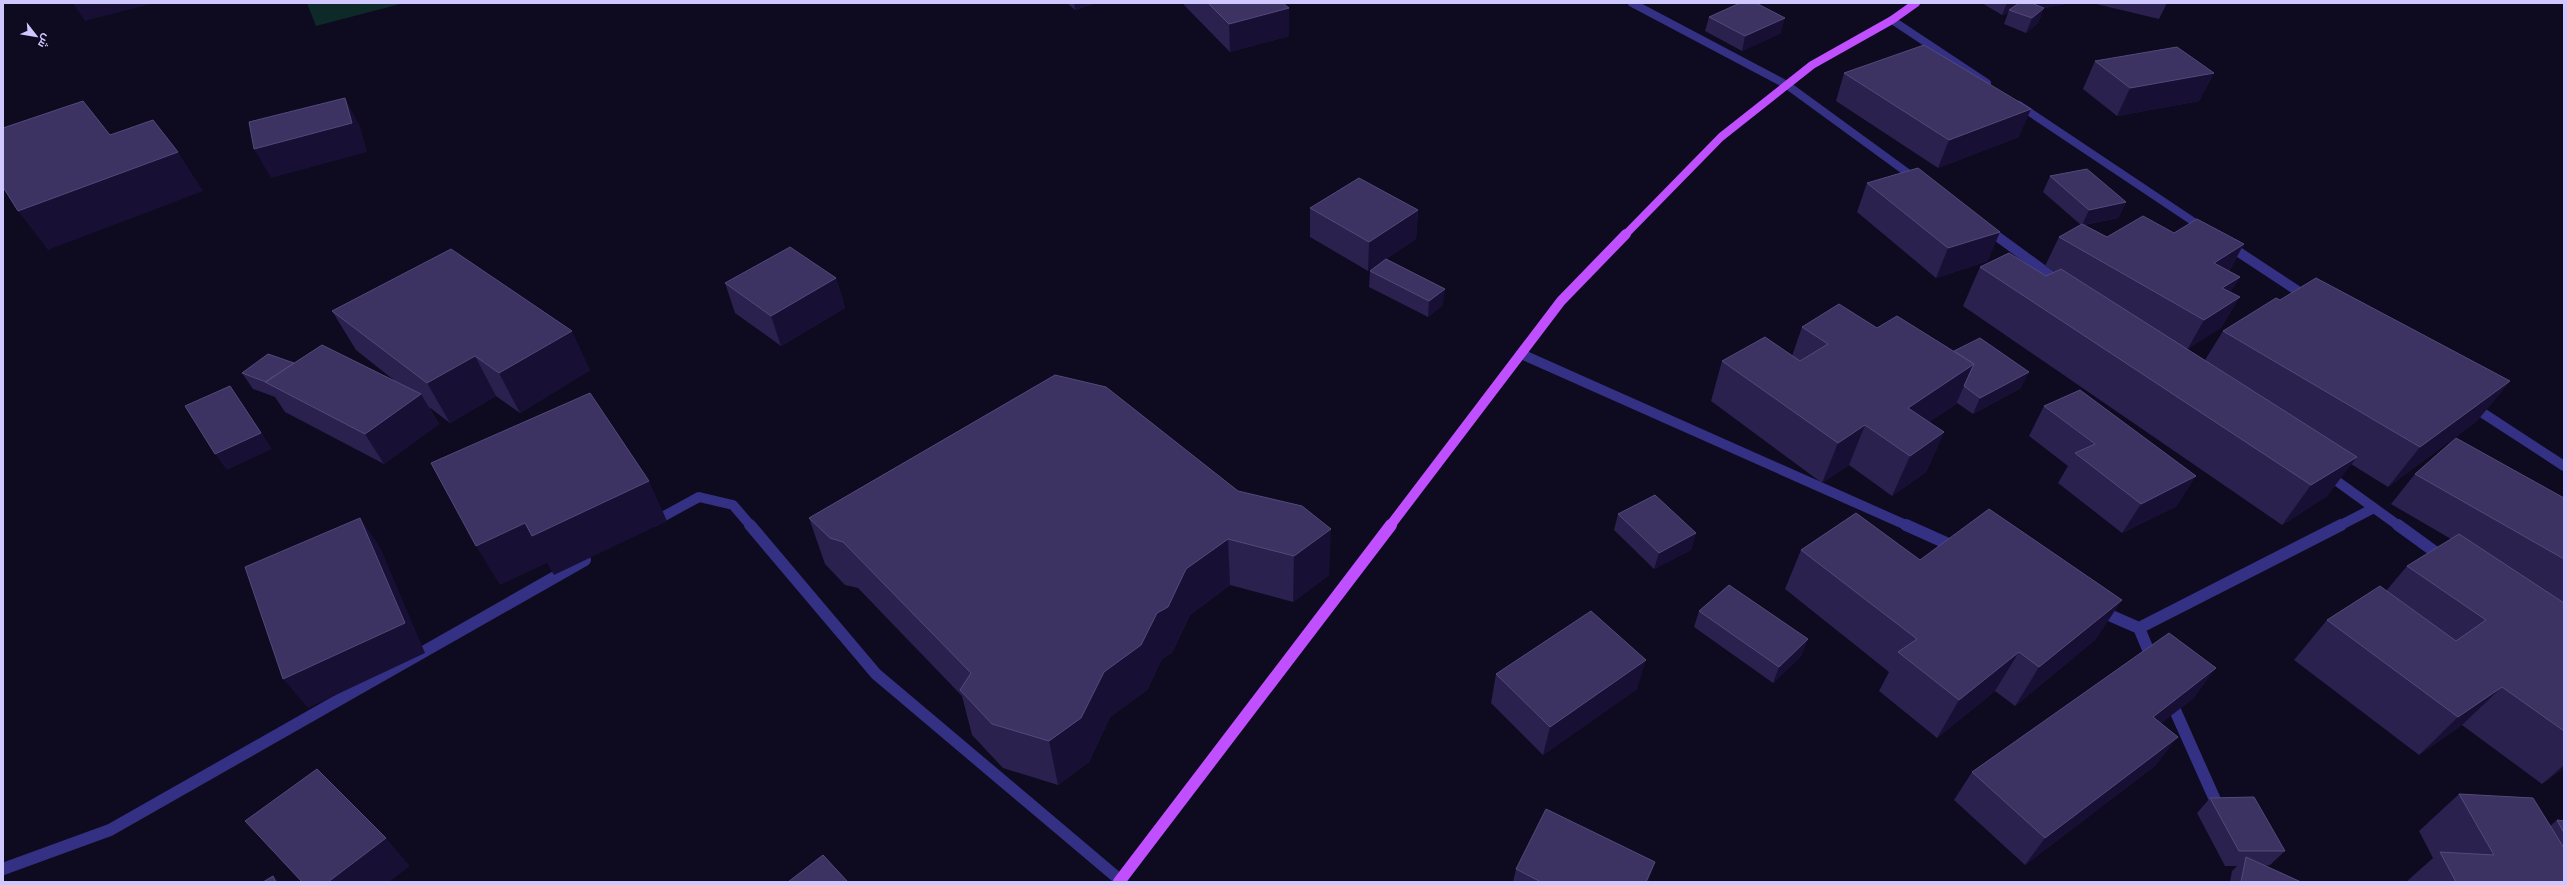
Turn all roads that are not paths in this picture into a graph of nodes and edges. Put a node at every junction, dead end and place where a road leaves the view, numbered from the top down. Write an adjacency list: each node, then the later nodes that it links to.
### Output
1 (1632, 3): 4 (street)
2 (1916, 3): 3 (main road)
3 (1892, 20): 4 (main road); 5 (street)
4 (1786, 85): 7 (street); 13 (main road)
5 (1998, 91)
6 (2011, 99): 9 (street)
7 (1922, 183)
8 (1980, 225): 11 (street)
9 (2210, 232)
10 (2223, 241): 12 (street)
11 (2071, 290)
12 (2316, 303)
13 (1521, 354): 19 (street); 28 (main road)
14 (2467, 402): 16 (street)
15 (2316, 466): 17 (street)
16 (2564, 466)
17 (2374, 508): 21 (street); 23 (street)
18 (643, 528): 28 (street)
19 (1964, 551)
20 (594, 555): 27 (street)
21 (2450, 563)
22 (2088, 606): 23 (street)
23 (2139, 628): 24 (street)
24 (2158, 672)
25 (2164, 686): 26 (street)
26 (2226, 824)
27 (3, 869)
28 (1120, 881)

